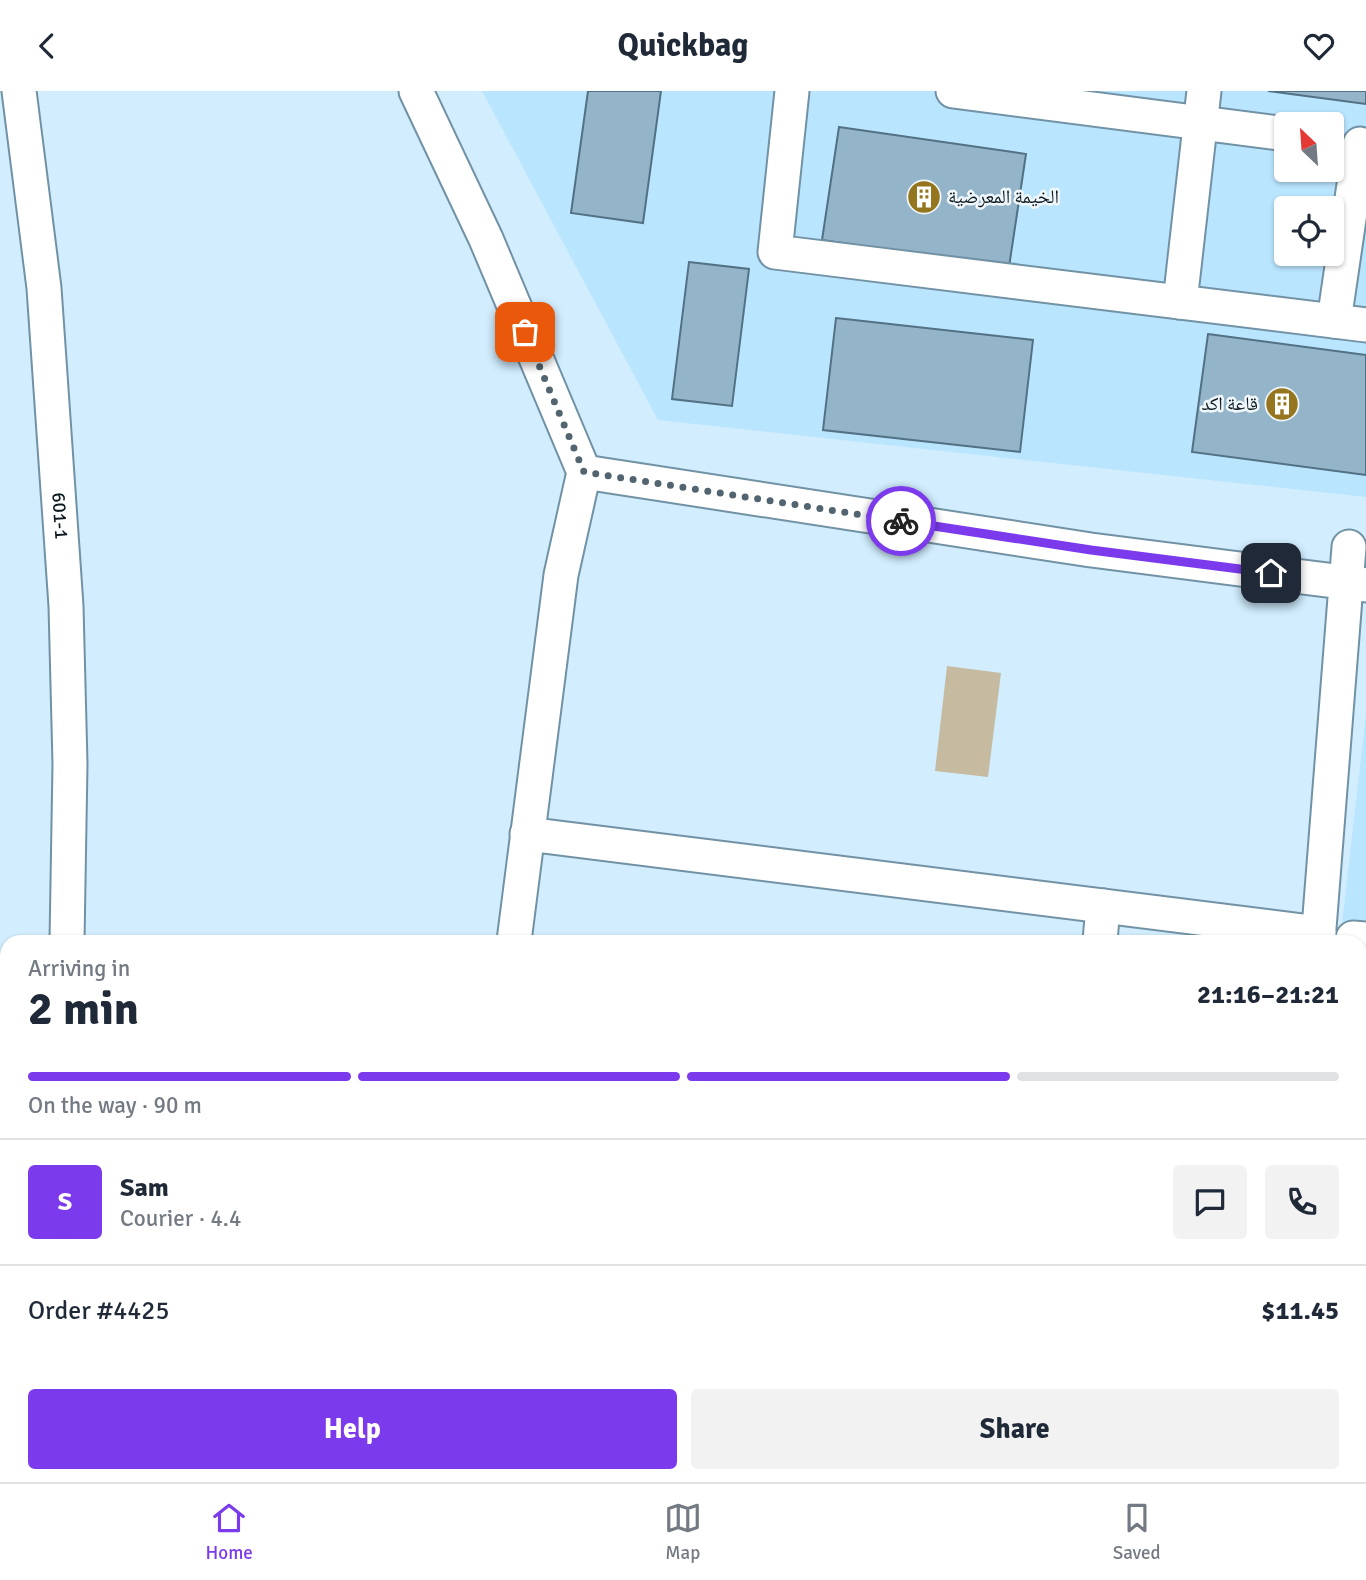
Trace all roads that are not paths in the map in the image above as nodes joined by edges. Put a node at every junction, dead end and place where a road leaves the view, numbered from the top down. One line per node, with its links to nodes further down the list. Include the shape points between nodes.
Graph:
1 (19, 91): 15 (street, 601-1, via 44,288 66,606 71,764)
2 (416, 91): 10 (street, via 486,240)
3 (792, 91): 8 (street, via 775,252)
4 (953, 91): 5 (street)
5 (1202, 107): 6 (street); 8 (street)
6 (1274, 130)
7 (1353, 143): 9 (street)
8 (1180, 302): 9 (street)
9 (1350, 323)
10 (584, 472): 12 (street, via 1091,550); 13 (street, via 561,575)
11 (1349, 547): 12 (street)
12 (1357, 584): 19 (street)
13 (527, 834): 14 (street); 16 (street)
14 (1103, 906): 17 (street); 18 (street)
15 (67, 935)
16 (515, 935)
17 (1101, 935)
18 (1305, 935)
19 (1319, 935)

